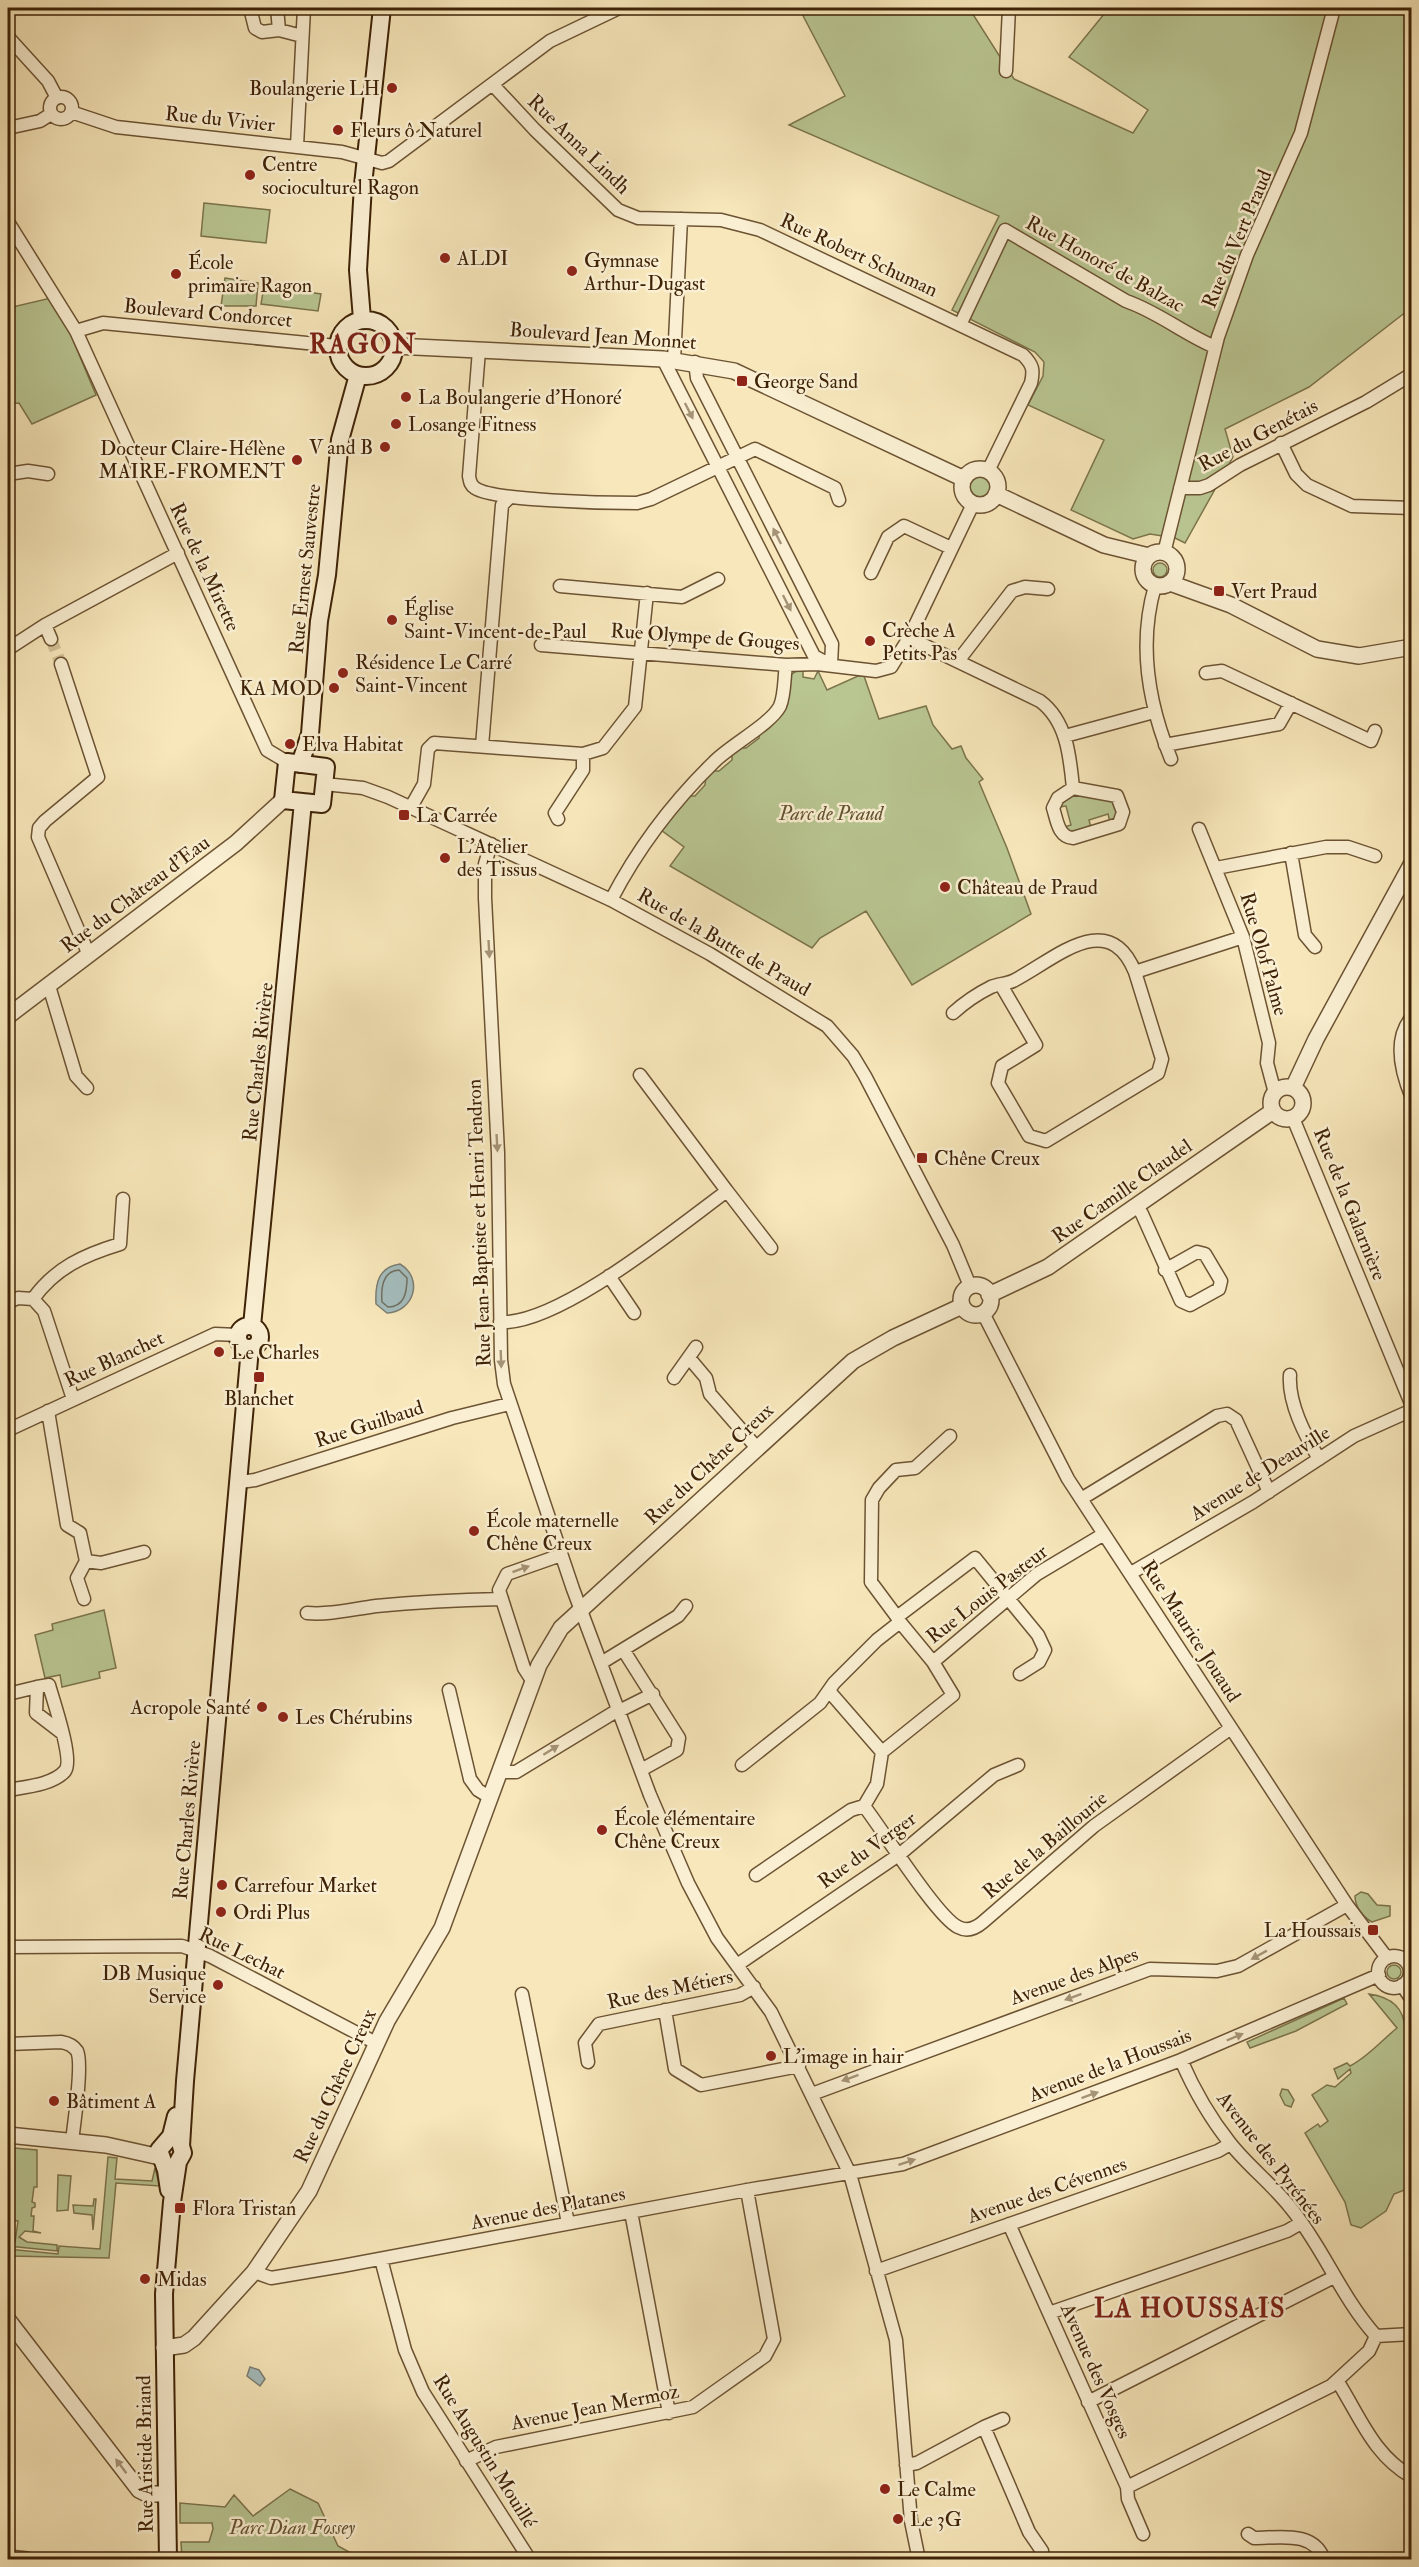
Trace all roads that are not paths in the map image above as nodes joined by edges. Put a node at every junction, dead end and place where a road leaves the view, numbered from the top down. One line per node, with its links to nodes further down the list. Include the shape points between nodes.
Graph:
1 (250, 8): 8 (street, via 255,28 262,32)
2 (277, 8): 8 (street)
3 (304, 8): 9 (street)
4 (382, 8): 18 (main road)
5 (619, 8): 12 (street, Rue du Vivier, via 550,41)
6 (1009, 8): 11 (street)
7 (1334, 8): 26 (street, Rue du Vert Praud, via 1301,133 1247,255)
8 (279, 30): 9 (street)
9 (302, 36): 17 (street)
10 (8, 37): 13 (street, via 48,81)
11 (1006, 70)
12 (494, 85): 18 (street, Rue du Vivier, via 389,161); 19 (street, Rue Anna Lindh, via 611,205 638,218)
13 (57, 98): 14 (street, via 67,99); 15 (street, via 50,106)
14 (71, 112): 15 (street, via 60,119); 17 (street, Rue du Vivier, via 116,127)
15 (51, 114): 16 (street, via 40,121)
16 (8, 128)
17 (297, 147): 18 (street, Rue du Vivier)
18 (366, 158): 21 (main road, via 358,270)
19 (681, 219): 22 (street, Rue Robert Schuman, via 721,220 760,230); 28 (street)
20 (8, 222): 23 (street, Rue de la Mirette)
21 (363, 319): 24 (main road, via 342,331); 25 (main road, via 384,326)
22 (960, 325): 26 (street, Rue Honoré de Balzac, via 1005,230 1126,301); 35 (street, Rue Robert Schuman, via 1023,355 1034,372)
23 (76, 331): 24 (street, Boulevard Condorcet, via 103,323); 47 (street, Rue de la Mirette)
24 (337, 346): 31 (main road, via 345,367)
25 (394, 346): 27 (street, Boulevard Jean Monnet); 31 (main road, via 391,361 380,372)
26 (1215, 347): 39 (street, Rue du Vert Praud)
27 (479, 350): 28 (street, Boulevard Jean Monnet); 41 (street, via 469,480 477,489)
28 (669, 359): 29 (street, Boulevard Jean Monnet); 34 (street, one-way to 34)
29 (695, 362): 33 (street, via 697,378); 38 (street, Boulevard Jean Monnet, via 734,371)
30 (1412, 374): 32 (street, Rue du Genétais, via 1366,402)
31 (358, 375): 79 (main road, Rue Ernest Sauvestre, via 342,429 310,734)
32 (1281, 443): 39 (street, Rue du Genétais, via 1209,485); 44 (street, via 1296,474 1307,485 1352,506)
33 (738, 458): 34 (street); 42 (street, via 755,449 835,488); 50 (street, one-way to 33)
34 (718, 468): 41 (street, via 637,503); 51 (street)
35 (988, 471): 38 (street, via 974,470); 40 (street, via 997,481)
36 (8, 474): 37 (street)
37 (48, 474)
38 (964, 479): 43 (street, via 963,495)
39 (1180, 488): 48 (street, Rue du Genétais)
40 (996, 494): 43 (street, via 986,504); 45 (street)
41 (510, 497): 76 (street, via 502,505)
42 (839, 500)
43 (973, 504): 46 (street)
44 (1412, 508)
45 (1104, 545): 49 (street); 53 (street)
46 (951, 548): 52 (street, via 904,526 888,537); 60 (street)
47 (178, 553): 59 (street); 79 (street, Rue de la Mirette, via 267,750)
48 (1167, 554): 49 (street); 55 (street, via 1174,559)
49 (1149, 556): 53 (street)
50 (789, 557): 51 (street); 69 (street, via 833,646)
51 (769, 567): 69 (street, one-way to 69, via 814,656)
52 (871, 573)
53 (1143, 573): 55 (street, via 1147,581)
54 (718, 579): 58 (street, via 682,597)
55 (1167, 580): 63 (street, via 1231,605 1317,649 1359,656); 72 (street, via 1147,656)
56 (560, 586): 58 (street)
57 (1048, 589): 66 (street, via 1025,587 1012,591)
58 (647, 593): 65 (street)
59 (45, 625): 61 (street); 64 (street)
60 (909, 638): 66 (street); 69 (street, Rue Olympe de Gouges, via 891,667 876,671)
61 (51, 639)
62 (541, 645): 65 (street, Rue Olympe de Gouges)
63 (1412, 647)
64 (8, 649)
65 (641, 652): 68 (street, Rue Olympe de Gouges); 77 (street, via 635,707 603,748)
66 (958, 661): 74 (street, via 1040,700)
67 (61, 664): 95 (street, via 98,777 45,821 38,837)
68 (786, 665): 69 (street, Rue Olympe de Gouges); 92 (street, via 782,700 776,712 716,759 684,792 652,830)
69 (831, 665)
70 (1206, 673): 71 (street, via 1222,671)
71 (1292, 703): 73 (street, via 1371,741); 75 (street, via 1279,724)
72 (1154, 711): 74 (street); 75 (street)
73 (1375, 731)
74 (1065, 736): 81 (street)
75 (1165, 745): 78 (street)
76 (482, 746): 77 (street); 84 (street, via 438,742 431,745 424,784)
77 (584, 754): 85 (street, via 583,770 555,813)
78 (1171, 759)
79 (301, 764): 80 (main road, via 326,766); 82 (main road, Rue Ernest Sauvestre)
80 (324, 784): 83 (main road, via 322,804); 84 (street, Rue de la Butte de Praud, via 363,788)
81 (1073, 788): 81 (street, via 1117,796 1123,812 1119,824 1067,838 1053,808 1058,798)
82 (284, 800): 83 (main road); 95 (street, Rue du Château d'Eau, via 236,843)
83 (303, 802): 123 (main road, Rue Charles Rivière)
84 (411, 807): 87 (street, Rue de la Butte de Praud)
85 (558, 819)
86 (1199, 829): 91 (street, Rue Olof Palme)
87 (491, 844): 92 (street, Rue de la Butte de Praud); 122 (street, Rue Jean-Baptiste et Henri Tendron, one-way to 122, via 484,864 498,1153)
88 (1291, 853): 89 (street, via 1338,846); 91 (street); 94 (street, via 1305,935)
89 (1375, 856)
90 (1412, 863): 104 (street)
91 (1216, 868): 93 (street, Rue Olof Palme)
92 (610, 900): 115 (street, Rue de la Butte de Praud, via 806,1011 840,1038 866,1076)
93 (1243, 937): 96 (street); 105 (street, Rue Olof Palme, via 1269,1043 1269,1078)
94 (1315, 947)
95 (89, 955): 98 (street, Rue du Château d'Eau)
96 (1135, 972): 97 (street, via 1119,947 1096,939 1082,942); 97 (street, via 1162,1067 1046,1141 1029,1137 998,1083 1002,1066 1036,1045)
97 (1001, 985): 99 (street)
98 (49, 986): 100 (street, Rue du Château d'Eau); 103 (street, via 76,1076)
99 (953, 1013)
100 (8, 1016)
101 (1412, 1017): 106 (street, via 1400,1049 1400,1066)
102 (640, 1075): 109 (street)
103 (87, 1088)
104 (1293, 1088): 105 (street); 108 (street, via 1303,1103)
105 (1275, 1092): 107 (street)
106 (1412, 1098)
107 (1273, 1111): 108 (street, via 1282,1118); 111 (street, Rue Camille Claudel)
108 (1293, 1118): 128 (street, Rue de la Galarnière)
109 (727, 1191): 112 (street); 114 (street)
110 (123, 1199): 117 (street, via 120,1244 81,1256 42,1286)
111 (1137, 1206): 113 (street); 116 (street, Rue Camille Claudel, via 1048,1268)
112 (771, 1248)
113 (1166, 1270): 113 (street, via 1181,1301 1190,1305 1219,1289 1221,1281 1205,1254 1197,1252)
114 (609, 1276): 120 (street); 122 (street, via 579,1296 518,1321)
115 (970, 1286): 116 (street, via 982,1287); 119 (street, via 962,1294)
116 (990, 1294): 121 (street, via 989,1306)
117 (33, 1299): 118 (street); 130 (street, via 44,1311)
118 (8, 1302)
119 (962, 1306): 121 (street, via 971,1314); 136 (street, Rue du Chêne Creux, via 853,1361)
120 (634, 1313)
121 (983, 1313): 140 (street, Rue Maurice Jouaud)
122 (500, 1322): 131 (street, Rue Jean-Baptiste et Henri Tendron, one-way to 131, via 501,1368)
123 (245, 1330): 130 (street, Rue Blanchet, via 215,1334); 138 (main road, Rue Charles Rivière, via 258,1330 261,1340 250,1348)
124 (696, 1347): 125 (street)
125 (690, 1359): 129 (street); 136 (street, via 706,1378 710,1394)
126 (1412, 1369): 128 (street)
127 (1290, 1375): 137 (street, via 1288,1390)
128 (1398, 1375): 132 (street, Rue de la Galarnière)
129 (674, 1378)
130 (73, 1399): 133 (street, Rue Blanchet)
131 (509, 1404): 138 (street, Rue Guilbaud); 143 (street, Rue Jean-Baptiste et Henri Tendron)
132 (1412, 1408): 137 (street, Avenue de Deauville, via 1354,1436)
133 (48, 1411): 134 (street, Rue Blanchet); 144 (street, via 67,1525 80,1533)
134 (8, 1430)
135 (950, 1436): 152 (street, via 915,1468 896,1470 872,1500 871,1582)
136 (757, 1448): 150 (street, Rue du Chêne Creux, via 634,1564)
137 (1320, 1459): 139 (street, Avenue de Deauville)
138 (240, 1482): 178 (main road, Rue Charles Rivière)
139 (1269, 1492): 140 (street, via 1236,1420 1227,1414 1216,1416); 145 (street, Avenue de Deauville)
140 (1081, 1499): 141 (street, Rue Maurice Jouaud)
141 (1104, 1534): 145 (street, Rue Maurice Jouaud); 148 (street, Rue Louis Pasteur, via 1038,1574)
142 (144, 1552): 144 (street, via 101,1563)
143 (561, 1556): 147 (street, one-way to 143, via 499,1590 504,1576); 150 (street, Rue Jean-Baptiste et Henri Tendron)
144 (86, 1561): 146 (street, via 77,1578)
145 (1131, 1573): 164 (street, Rue Maurice Jouaud)
146 (84, 1599)
147 (502, 1599): 151 (street, via 378,1606 327,1615); 157 (street, via 526,1673)
148 (1010, 1600): 152 (street, via 975,1558); 154 (street, Rue Louis Pasteur); 156 (street, via 1045,1650 1039,1662)
149 (686, 1606): 153 (street, via 678,1616)
150 (581, 1608): 155 (street, Rue Jean-Baptiste et Henri Tendron); 157 (street, Rue du Chêne Creux, via 549,1645)
151 (308, 1613)
152 (899, 1620): 154 (street); 160 (street)
153 (624, 1651): 155 (street); 162 (street)
154 (933, 1662): 166 (street, Rue Louis Pasteur, via 953,1695)
155 (602, 1663): 163 (street, Rue Jean-Baptiste et Henri Tendron)
156 (1020, 1674)
157 (533, 1682): 170 (street, Rue du Chêne Creux)
158 (37, 1687): 161 (street); 165 (street, via 36,1713); 165 (street, via 49,1685)
159 (449, 1690): 172 (street, via 470,1779)
160 (829, 1691): 166 (street); 167 (street, via 820,1703)
161 (8, 1694)
162 (653, 1694): 163 (street); 169 (street, via 680,1738 676,1750)
163 (619, 1711): 169 (street, Rue Jean-Baptiste et Henri Tendron); 170 (street, one-way to 163, via 516,1772)
164 (1231, 1728): 174 (street, Rue de la Baillourie, via 1094,1826 972,1928 960,1928 950,1921 908,1870); 176 (street, Rue Maurice Jouaud)
165 (62, 1732): 171 (street, via 67,1768 64,1773 41,1784)
166 (882, 1752): 173 (street, via 877,1784)
167 (742, 1765)
168 (1018, 1765): 174 (street, Rue du Verger, via 994,1775)
169 (641, 1770): 181 (street, Rue Jean-Baptiste et Henri Tendron, via 687,1883 717,1938)
170 (499, 1772): 172 (street, Rue du Chêne Creux)
171 (8, 1790)
172 (491, 1798): 188 (street, Rue du Chêne Creux, via 441,1928)
173 (864, 1806): 174 (street); 175 (street, via 851,1810)
174 (900, 1854): 181 (street, Rue du Verger)
175 (756, 1875)
176 (1347, 1905): 179 (street, Rue Maurice Jouaud); 193 (street, Avenue des Alpes, one-way to 193, via 1238,1966 1217,1971 1150,1969)
177 (8, 1947): 178 (street, Rue Lechat, via 182,1946)
178 (196, 1951): 188 (street, Rue Lechat); 197 (main road, Rue Charles Rivière, via 185,2081)
179 (1387, 1958): 180 (street, via 1396,1956); 182 (street)
180 (1409, 1962): 183 (street, via 1410,1974)
181 (737, 1965): 184 (street, Rue Jean-Baptiste et Henri Tendron)
182 (1379, 1975): 183 (street, via 1389,1987); 190 (street, Avenue de la Houssais, one-way to 182)
183 (1402, 1985): 186 (street)
184 (754, 1987): 187 (street, Rue des Métiers, via 740,1995); 192 (street, Rue Jean-Baptiste et Henri Tendron)
185 (522, 1994): 201 (street)
186 (1412, 2000)
187 (665, 2010): 191 (street, Rue des Métiers, via 599,2024 585,2043); 192 (street, via 675,2069 701,2085)
188 (376, 2043): 206 (street, Rue du Chêne Creux, via 309,2191)
189 (8, 2044): 195 (street, via 61,2042 76,2050 79,2062)
190 (1182, 2060): 196 (street, Avenue des Pyrénées, via 1191,2083); 198 (street, Avenue de la Houssais, one-way to 190, via 903,2164)
191 (588, 2062)
192 (798, 2066): 193 (street, Rue Jean-Baptiste et Henri Tendron)
193 (812, 2094): 198 (street, Rue Jean-Baptiste et Henri Tendron)
194 (8, 2135): 195 (street)
195 (72, 2141): 197 (street, via 112,2146 117,2143)
196 (1230, 2144): 202 (street, Avenue des Pyrénées); 203 (street, Avenue des Cévennes)
197 (168, 2153): 212 (main road, via 172,2202)
198 (850, 2174): 199 (street, Avenue des Platanes); 205 (street, Rue Jean-Baptiste et Henri Tendron)
199 (747, 2190): 200 (street, Avenue des Platanes); 215 (street, Avenue Jean Mermoz, via 774,2339 765,2356 693,2408)
200 (631, 2212): 201 (street, Avenue des Platanes); 215 (street)
201 (568, 2223): 204 (street, Avenue des Platanes)
202 (1301, 2223): 207 (street, Avenue des Pyrénées); 208 (street)
203 (1009, 2224): 205 (street, Avenue des Cévennes); 208 (street, Avenue des Vosges)
204 (381, 2259): 206 (street, Avenue des Platanes, via 271,2278); 218 (street, Rue Augustin Mouillé, via 405,2350 423,2392)
205 (876, 2271): 219 (street, Rue Jean-Baptiste et Henri Tendron, via 897,2340)
206 (254, 2272): 212 (street, Rue du Chêne Creux, via 189,2343)
207 (1334, 2277): 211 (street, Avenue des Pyrénées); 214 (street)
208 (1049, 2313): 214 (street, Avenue des Vosges)
209 (8, 2320): 222 (street, one-way to 209, via 139,2490)
210 (1412, 2334): 211 (street)
211 (1376, 2336): 213 (street, via 1369,2351)
212 (164, 2348): 222 (main road, Rue Aristide Briand)
213 (1338, 2382): 220 (street, via 1376,2447); 221 (street)
214 (1088, 2402): 221 (street, Avenue des Vosges)
215 (669, 2412): 218 (street, Avenue Jean Mermoz, via 496,2447)
216 (1003, 2419): 217 (street)
217 (984, 2427): 219 (street, via 917,2463); 228 (street, via 1029,2532 1042,2551)
218 (466, 2461): 226 (street, Rue Augustin Mouillé)
219 (906, 2465): 227 (street, Rue Jean-Baptiste et Henri Tendron)
220 (1412, 2477)
221 (1127, 2487): 223 (street, Avenue des Vosges)
222 (166, 2494): 225 (main road, Rue Aristide Briand)
223 (1143, 2534)
224 (1248, 2534): 229 (street, via 1254,2538 1306,2539 1318,2547)
225 (168, 2559)
226 (530, 2559)
227 (919, 2559)
228 (1041, 2559)
229 (1324, 2559)

